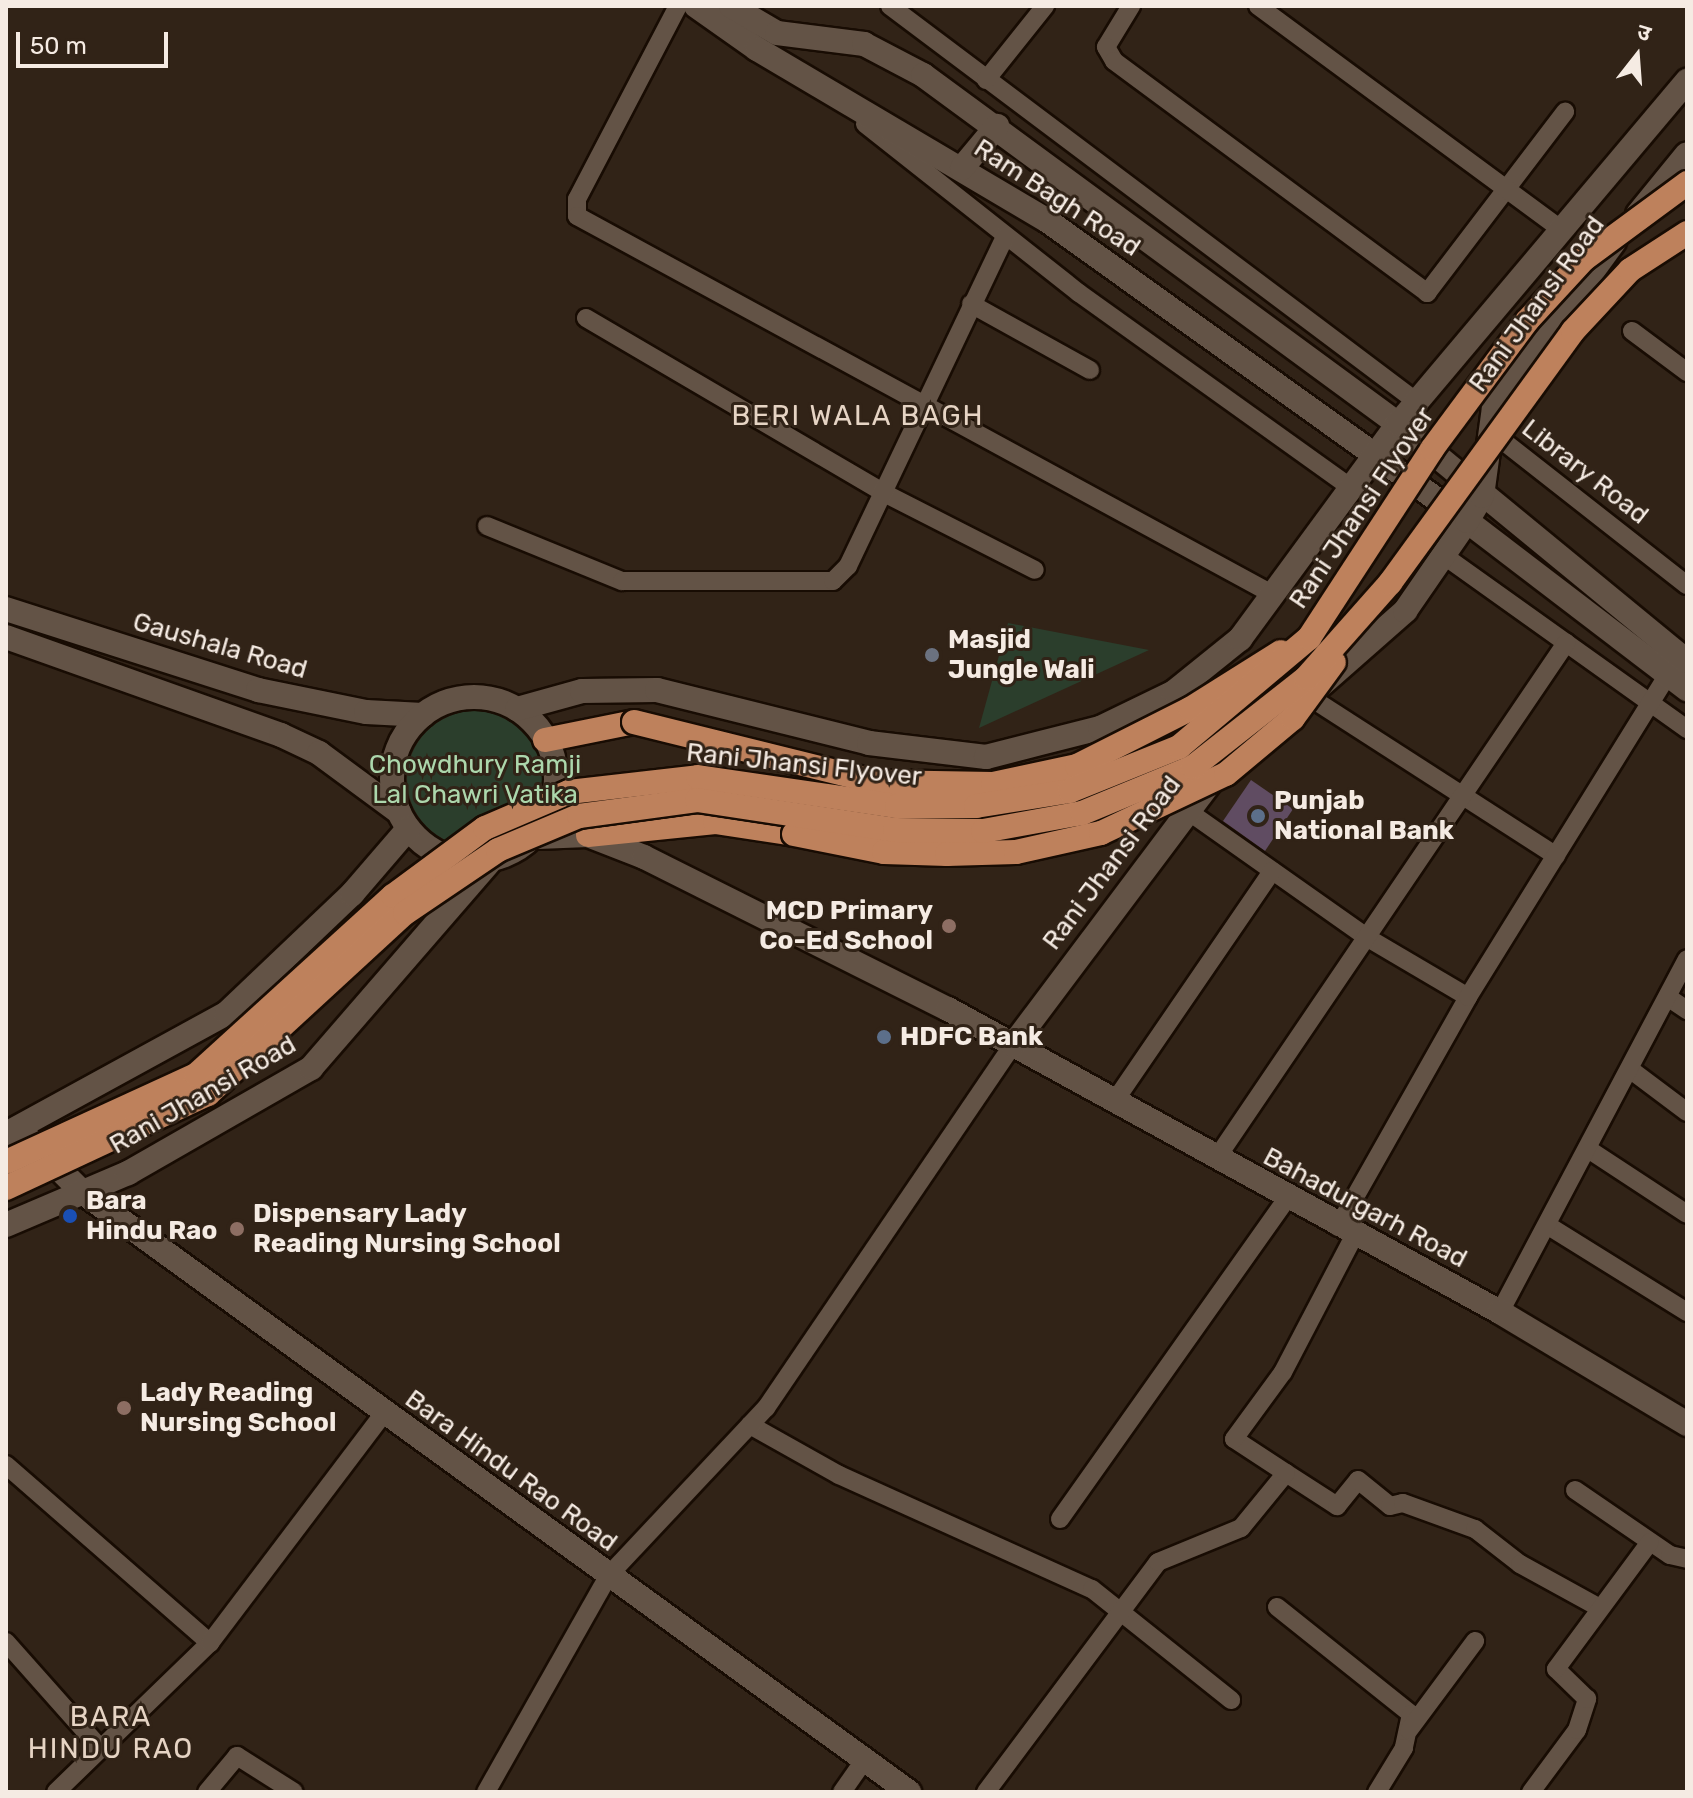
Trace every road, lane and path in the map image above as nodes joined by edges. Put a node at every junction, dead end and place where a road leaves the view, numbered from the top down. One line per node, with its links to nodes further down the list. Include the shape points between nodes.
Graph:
1 (678, 6): 27 (street, via 577,199 577,216)
2 (696, 6): 9 (main road, Ram Bagh Road)
3 (731, 6): 8 (main road, Ram Bagh Road)
4 (890, 6): 11 (street)
5 (1045, 6): 11 (street)
6 (1131, 6): 18 (street, via 1106,47 1114,61 1427,293)
7 (1258, 6): 18 (street)
8 (777, 33): 9 (main road); 14 (main road, Ram Bagh Road, via 882,51)
9 (757, 49): 10 (main road, Ram Bagh Road)
10 (810, 80): 16 (main road, Ram Bagh Road); 21 (street)
11 (986, 80): 28 (street)
12 (1687, 81): 19 (main road, Rani Jhansi Road)
13 (1565, 112): 18 (street)
14 (997, 126): 16 (main road); 29 (main road, Ram Bagh Road)
15 (1687, 154): 30 (main road, Rani Jhansi Road, via 1579,284 1494,407)
16 (962, 168): 31 (main road, Ram Bagh Road, via 1045,219)
17 (1687, 183): 44 (main road, Rani Jhansi Flyover, bridge, via 1584,259 1527,321 1432,449)
18 (1503, 188): 19 (street)
19 (1562, 230): 28 (main road, Rani Jhansi Road)
20 (1687, 233): 42 (main road, Rani Jhansi Flyover, bridge, via 1630,270 1573,331)
21 (1005, 237): 22 (street); 32 (street)
22 (971, 304): 25 (street); 27 (street)
23 (586, 318): 33 (street)
24 (1632, 331): 26 (street)
25 (1090, 370)
26 (1687, 372)
27 (922, 400): 33 (street); 40 (street)
28 (1417, 402): 29 (main road, Rani Jhansi Road)
29 (1398, 424): 31 (main road, Rani Jhansi Road); 34 (main road, Ram Bagh Road)
30 (1489, 430): 34 (main road, Rani Jhansi Road); 39 (street, Library Road)
31 (1375, 454): 32 (main road, Rani Jhansi Road); 35 (main road, Ram Bagh Road)
32 (1354, 490): 40 (main road, Rani Jhansi Road)
33 (884, 493): 36 (street, via 848,566 823,584 622,581); 38 (street)
34 (1482, 496): 35 (main road, Rani Jhansi Road); 46 (main road, Ram Bagh Road)
35 (1467, 521): 37 (main road, Rani Jhansi Road); 46 (main road, Ram Bagh Road)
36 (487, 526)
37 (1443, 555): 45 (street); 48 (main road, Rani Jhansi Road, via 1405,611)
38 (1035, 570)
39 (1687, 585)
40 (1274, 595): 47 (main road, Rani Jhansi Road, via 1240,639)
41 (6, 609): 51 (main road, Gaushala Road, via 258,690 366,712)
42 (1346, 635): 57 (main road, bridge, via 1326,681 1274,735 1207,786 1129,823 1016,852 961,854 884,852 715,822); 75 (main road, Rani Jhansi Flyover, bridge, via 1306,678 1193,767 1082,813 983,831 895,830 697,800 579,816 498,850 405,913 208,1094)
43 (6, 637): 56 (main road, via 281,735 319,753)
44 (1309, 638): 53 (main road, bridge, via 1077,766 993,784 876,782 634,722); 74 (main road, Rani Jhansi Flyover, bridge, via 1179,747 1070,791 976,806 897,806 698,777 569,792 485,828 393,896 196,1075)
45 (1566, 643): 49 (street); 54 (street)
46 (1681, 675): 49 (street)
47 (1174, 692): 50 (main road, Rani Jhansi Road, via 1100,728 986,757 869,743 657,690 582,691); 55 (main road)
48 (1308, 696): 54 (street); 55 (main road, Rani Jhansi Road)
49 (1651, 704): 52 (street); 59 (street)
50 (517, 709): 51 (main road, via 464,697); 53 (main road)
51 (423, 715): 56 (main road, via 399,743 391,769)
52 (1687, 729)
53 (545, 740): 58 (main road, via 557,777 553,804)
54 (1460, 797): 59 (street); 62 (street)
55 (1190, 802): 61 (street); 67 (main road, Rani Jhansi Road)
56 (404, 820): 60 (main road, via 443,856); 71 (main road, via 352,894 227,1013)
57 (588, 835): 58 (main road); 67 (main road, via 658,864)
58 (531, 838): 60 (main road)
59 (1556, 856): 64 (street)
60 (491, 860): 76 (main road, Rani Jhansi Road, via 311,1068 128,1173)
61 (1272, 871): 62 (street); 69 (street)
62 (1368, 938): 64 (street); 73 (street)
63 (1687, 959): 65 (street)
64 (1468, 997): 81 (street)
65 (1669, 998): 66 (street); 68 (street)
66 (1687, 1010)
67 (1013, 1045): 69 (main road, Bahadurgarh Road); 86 (street)
68 (1631, 1070): 70 (street); 72 (street)
69 (1114, 1102): 73 (main road, Bahadurgarh Road)
70 (1687, 1112)
71 (12, 1131): 76 (main road, Bara Hindu Rao Road)
72 (1588, 1149): 78 (street); 80 (street)
73 (1216, 1159): 77 (main road, Bahadurgarh Road)
74 (6, 1162)
75 (6, 1188)
76 (82, 1192): 79 (main road, Rani Jhansi Road); 84 (main road, Bara Hindu Rao Road)
77 (1287, 1198): 81 (main road, Bahadurgarh Road); 90 (street)
78 (1687, 1214)
79 (6, 1225)
80 (1547, 1225): 82 (street); 83 (street)
81 (1346, 1232): 82 (main road, Bahadurgarh Road); 88 (street, via 1283,1372 1234,1439)
82 (1500, 1312): 85 (main road, Bahadurgarh Road)
83 (1687, 1312)
84 (384, 1413): 93 (main road, Bara Hindu Rao Road); 99 (street)
85 (1687, 1424)
86 (750, 1425): 93 (street); 96 (street, via 839,1475 1066,1574)
87 (6, 1465): 99 (street)
88 (1286, 1473): 95 (street, via 1337,1506 1358,1480 1390,1506 1403,1503 1475,1529 1501,1552); 96 (street, via 1241,1528 1158,1562)
89 (1575, 1490): 91 (street)
90 (1060, 1519)
91 (1650, 1542): 92 (street); 95 (street)
92 (1687, 1559)
93 (608, 1576): 103 (main road, Bara Hindu Rao Road); 107 (street)
94 (1277, 1607): 101 (street, via 1404,1704 1411,1714)
95 (1600, 1608): 112 (street, via 1556,1669 1587,1699 1577,1730)
96 (1122, 1610): 100 (street); 110 (street)
97 (1475, 1641): 101 (street)
98 (6, 1642): 102 (street)
99 (210, 1643): 102 (street)
100 (1231, 1700)
101 (1409, 1730): 111 (street)
102 (101, 1749): 104 (street)
103 (864, 1760): 108 (street); 109 (main road, Bara Hindu Rao Road)
104 (56, 1792)
105 (207, 1792): 106 (street, via 237,1756)
106 (294, 1792)
107 (486, 1792)
108 (842, 1792)
109 (909, 1792)
110 (986, 1792)
111 (1377, 1792)
112 (1531, 1792)

